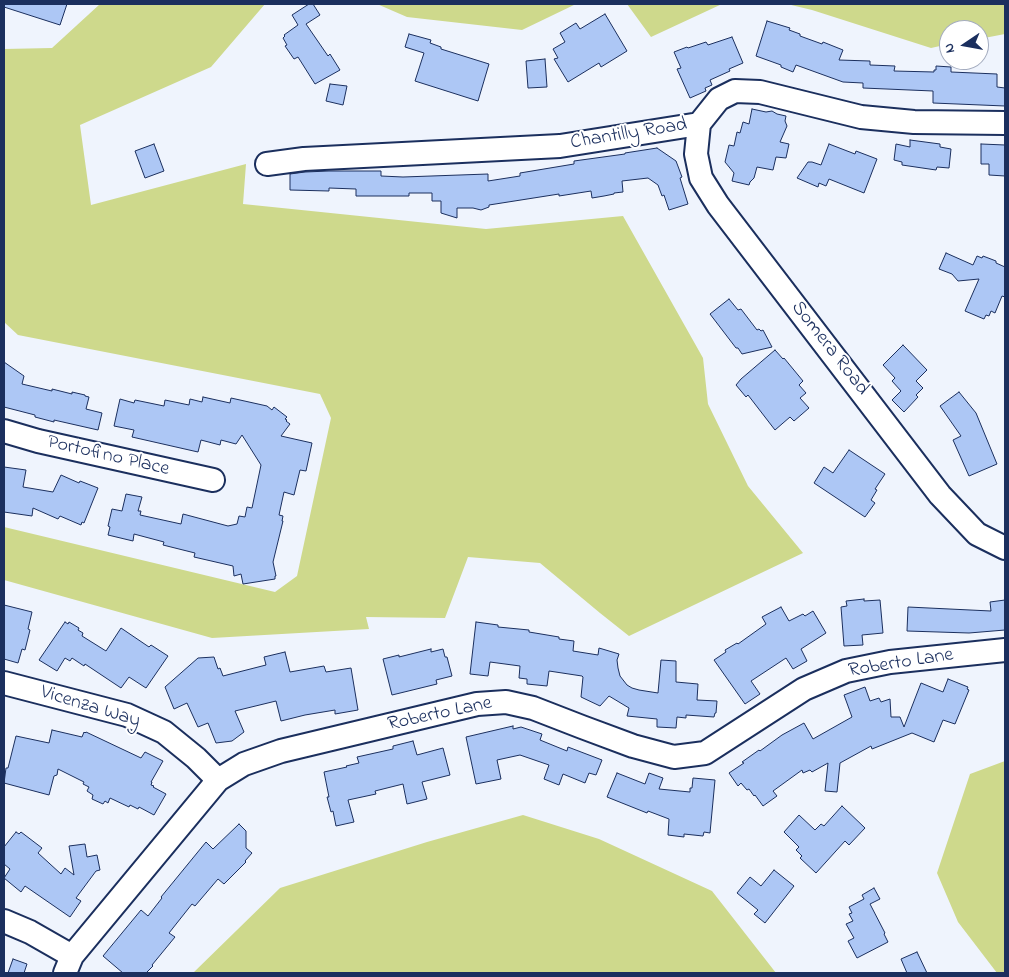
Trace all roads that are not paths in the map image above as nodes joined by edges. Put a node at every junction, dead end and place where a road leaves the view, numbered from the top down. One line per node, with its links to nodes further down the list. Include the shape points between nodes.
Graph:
1 (1005, 123): 2 (street, Chantilly Road, via 914,122 861,117 760,92 735,92 719,99)
2 (699, 124): 3 (street, Chantilly Road, via 560,146 304,158); 6 (street, Somera Road, via 696,154 701,178 718,205 940,495 977,534)
3 (267, 164)
4 (4, 431): 5 (street, Portofino Place)
5 (213, 480)
6 (1005, 548)
7 (1005, 650): 9 (street, Roberto Lane, via 890,662 846,672 804,689 705,753 674,757 633,746 533,708 506,702 477,704 281,751 244,764)
8 (4, 683): 9 (street, Vicenza Way, via 127,715 164,732)
9 (218, 780): 11 (street, Roberto Lane)
10 (4, 921): 11 (street, via 30,932)
11 (69, 965)

